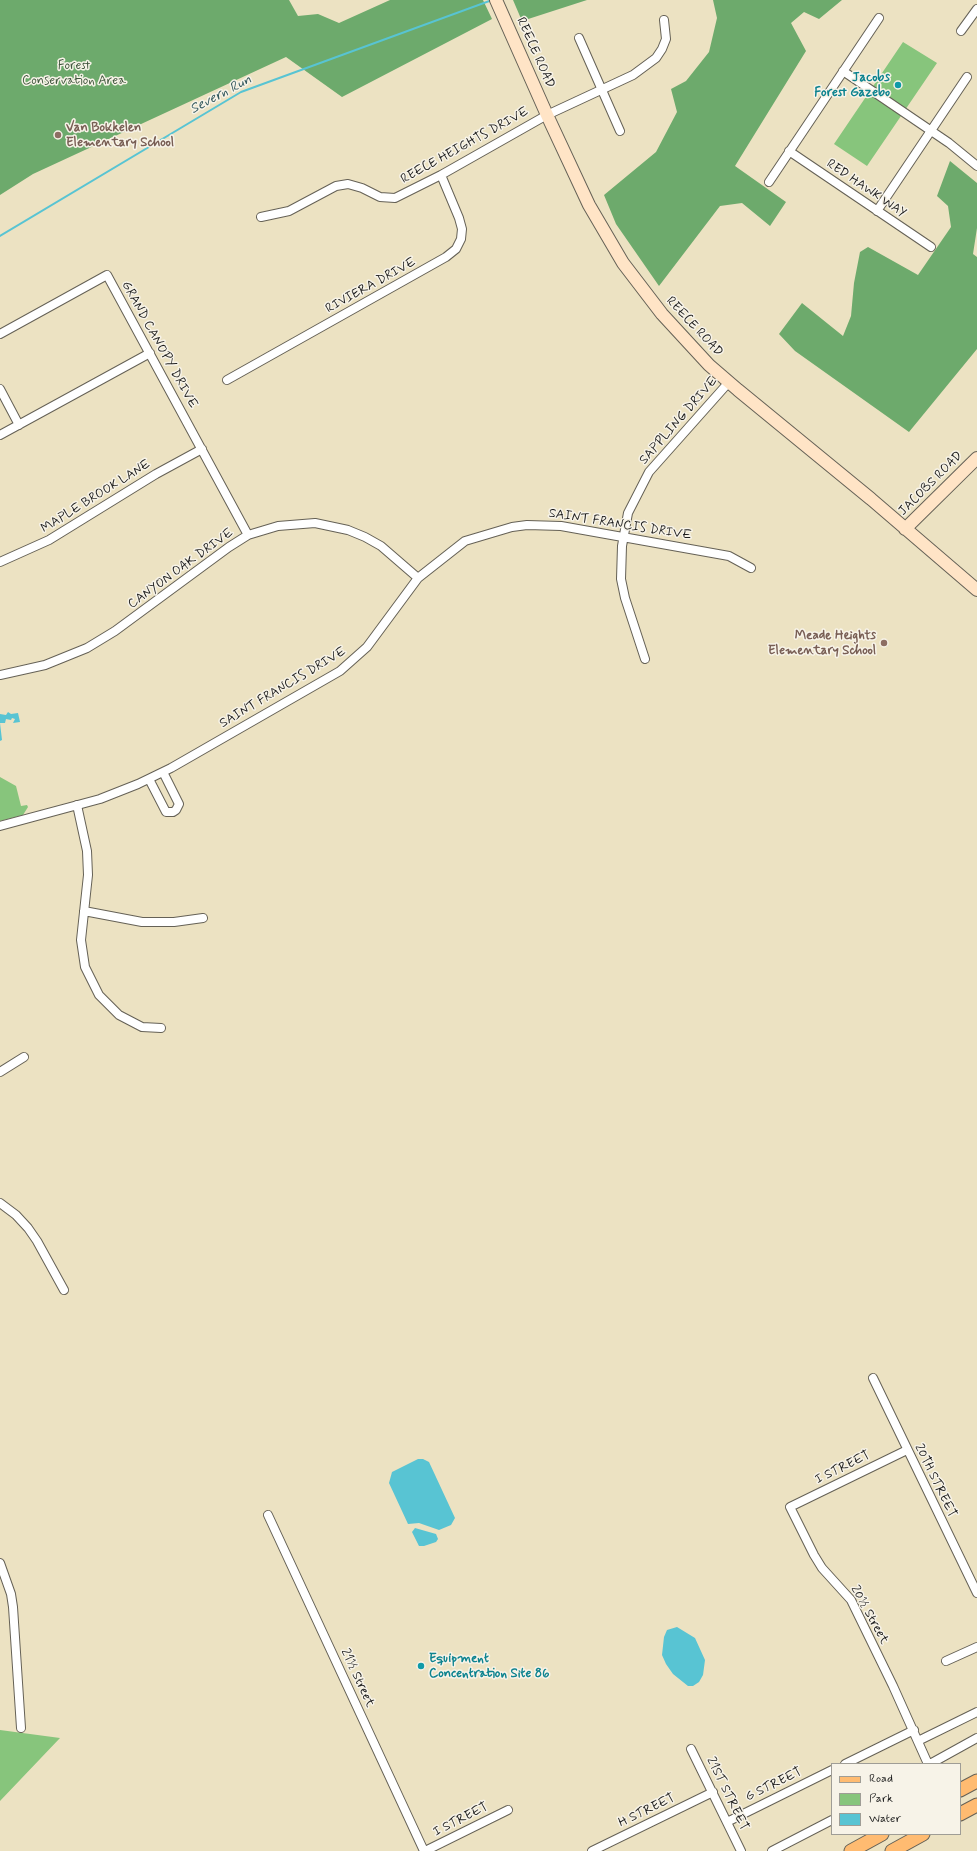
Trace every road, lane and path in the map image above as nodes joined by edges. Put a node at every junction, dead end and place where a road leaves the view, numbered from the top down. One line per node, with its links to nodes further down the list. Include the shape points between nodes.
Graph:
1 (496, 0): 10 (main road, REECE ROAD)
2 (977, 8): 5 (street)
3 (879, 18): 7 (street)
4 (664, 20): 9 (street, REECE HEIGHTS DRIVE, via 666,39 656,58 633,75)
5 (961, 31)
6 (579, 38): 9 (street)
7 (843, 71): 12 (street); 13 (street)
8 (967, 77): 12 (street)
9 (602, 90): 10 (street, REECE HEIGHTS DRIVE); 11 (street)
10 (547, 115): 15 (street, REECE HEIGHTS DRIVE); 23 (main road, REECE ROAD, via 589,205 623,263 682,336)
11 (620, 131)
12 (931, 131): 14 (street); 17 (street)
13 (789, 151): 16 (street); 17 (street, RED HAWK WAY)
14 (977, 166)
15 (441, 175): 18 (street, REECE HEIGHTS DRIVE, via 395,198 380,197 348,184 336,186 289,211); 22 (street, RIVIERA DRIVE, via 462,229 456,249 446,258)
16 (769, 182)
17 (877, 211): 19 (street, RED HAWK WAY)
18 (261, 217)
19 (930, 247)
20 (0, 334): 21 (street, GRAND CANOPY DRIVE, via 107,275)
21 (150, 353): 25 (street); 27 (street, GRAND CANOPY DRIVE)
22 (227, 380)
23 (729, 382): 29 (main road, REECE ROAD); 31 (street, SAPPLING DRIVE, via 649,472 628,513)
24 (0, 389): 25 (street)
25 (19, 425): 26 (street)
26 (0, 435)
27 (202, 449): 30 (street, GRAND CANOPY DRIVE); 32 (street, MAPLE BROOK LANE, via 156,474 49,540)
28 (977, 458): 29 (main road, JACOBS ROAD)
29 (905, 529): 35 (main road, REECE ROAD)
30 (248, 535): 34 (street, CANYON OAK DRIVE, via 295,523 332,525 381,546); 37 (street, CANYON OAK DRIVE, via 101,640 45,665)
31 (623, 536): 33 (street, SAINT FRANCIS DRIVE, via 729,556); 34 (street, SAINT FRANCIS DRIVE, via 562,526 512,527 465,541); 36 (street, SAPPLING DRIVE, via 620,563 624,592)
32 (0, 562)
33 (751, 568)
34 (418, 578): 38 (street, SAINT FRANCIS DRIVE, via 367,647 350,664)
35 (977, 590)
36 (645, 659)
37 (0, 675)
38 (163, 772): 39 (street, SAINT FRANCIS DRIVE); 39 (street, via 179,804 173,812 166,812)
39 (149, 779): 40 (street, SAINT FRANCIS DRIVE)
40 (77, 806): 41 (street, SAINT FRANCIS DRIVE); 42 (street, via 87,851 88,875)
41 (0, 826)
42 (84, 911): 43 (street, via 142,922 174,922); 44 (street, via 81,927 82,954 99,995 108,1006 130,1022 142,1027)
43 (203, 918)
44 (161, 1028)
45 (24, 1057): 46 (street)
46 (0, 1072)
47 (0, 1202): 48 (street, via 28,1228)
48 (64, 1290)
49 (873, 1378): 50 (street, 20TH STREET)
50 (907, 1450): 51 (street, I STREET); 54 (street, 20TH STREET)
51 (790, 1507): 59 (street, 20½ Street, via 822,1568 851,1600)
52 (268, 1515): 77 (street, 21½ Street)
53 (0, 1563): 58 (street, via 13,1607)
54 (977, 1593)
55 (977, 1647): 56 (street)
56 (946, 1661)
57 (977, 1712): 61 (street)
58 (21, 1728)
59 (914, 1730): 61 (street, 20½ Street); 63 (street)
60 (977, 1738): 65 (street)
61 (918, 1741): 64 (street, 20½ Street)
62 (691, 1749): 69 (street, 21ST STREET)
63 (847, 1763)
64 (929, 1763)
65 (931, 1763)
66 (831, 1770): 74 (street, G STREET)
67 (977, 1781): 68 (main road)
68 (961, 1789)
69 (712, 1792): 74 (street, 21ST STREET); 78 (street, H STREET)
70 (977, 1805): 72 (main road)
71 (508, 1810): 77 (street, I STREET)
72 (961, 1813)
73 (831, 1821): 80 (street)
74 (727, 1822): 79 (street, 21ST STREET)
75 (880, 1835): 81 (main road)
76 (921, 1835): 82 (main road)
77 (425, 1851)
78 (592, 1851)
79 (741, 1851)
80 (772, 1851)
81 (851, 1851)
82 (892, 1851)

